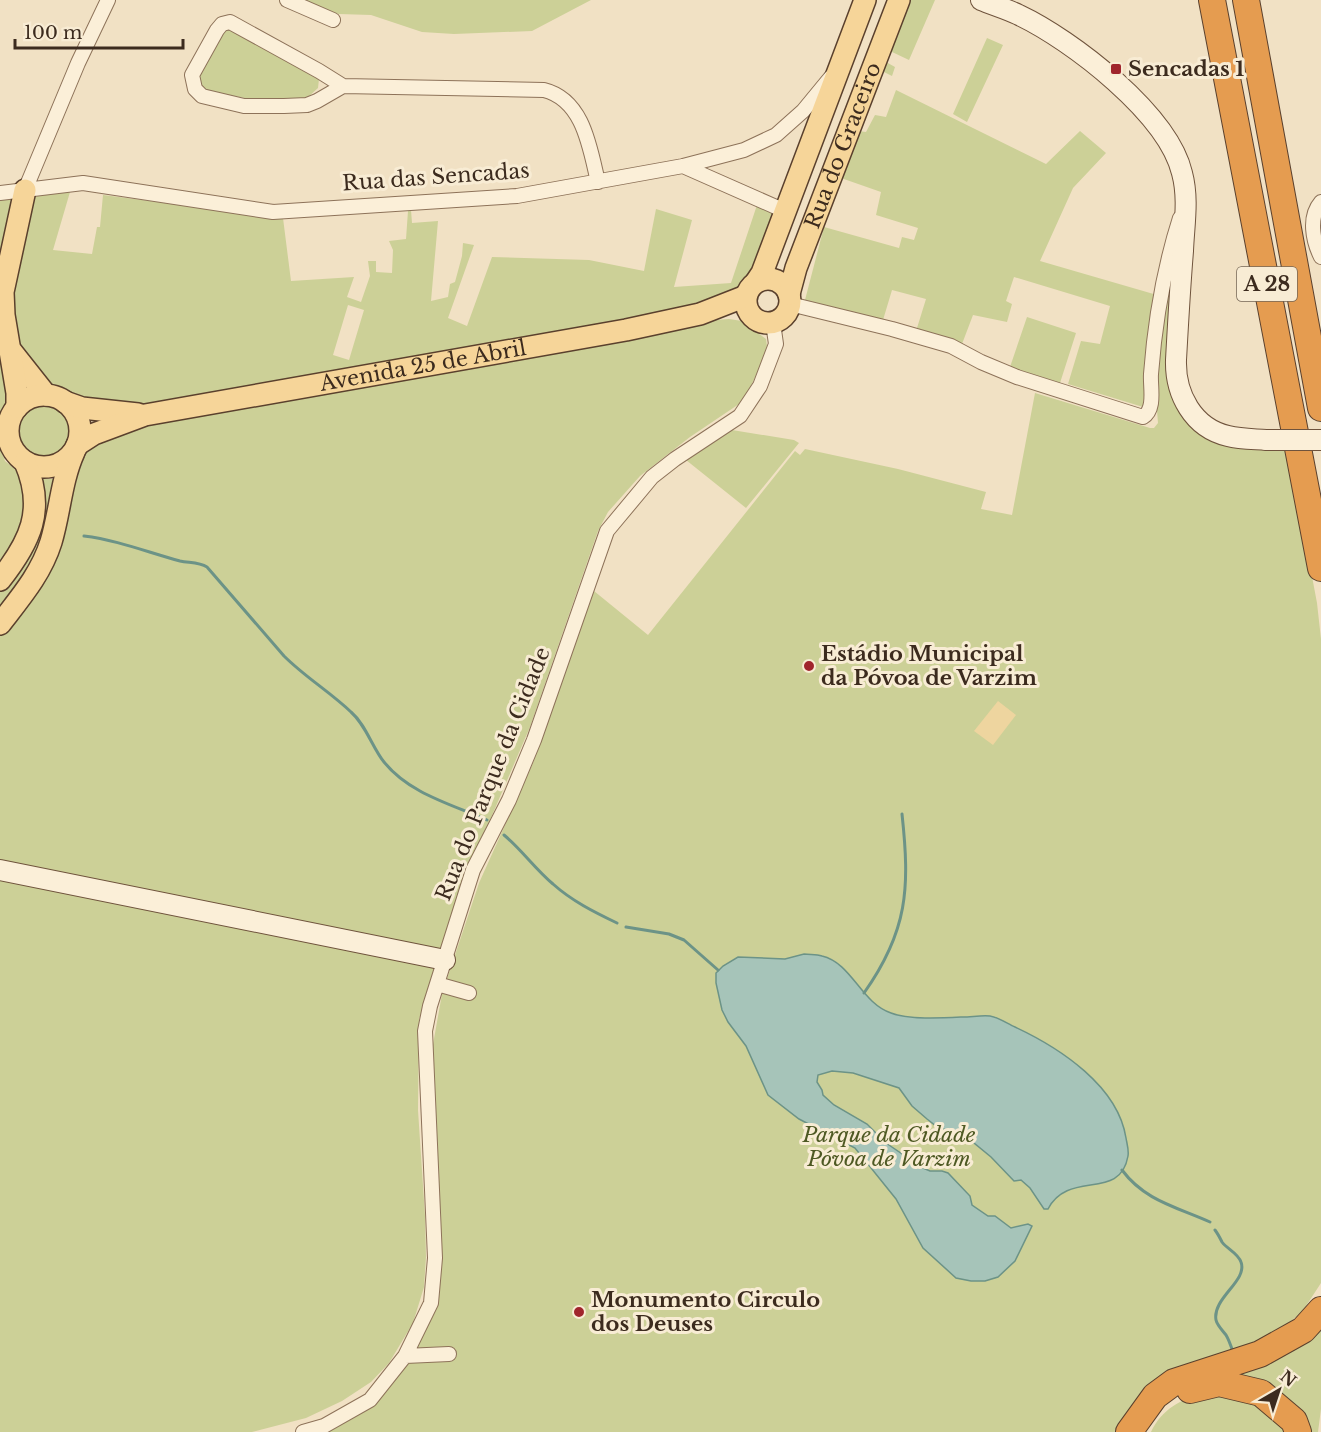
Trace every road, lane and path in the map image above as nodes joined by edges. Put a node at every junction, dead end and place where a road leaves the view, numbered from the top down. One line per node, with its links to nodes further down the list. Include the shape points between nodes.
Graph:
1 (108, 0): 14 (street)
2 (287, 0): 8 (street)
3 (899, 0): 9 (main road, Rua do Graceiro)
4 (981, 0): 16 (street, via 1018,14 1051,33 1129,94 1173,149 1183,174)
5 (1212, 0): 32 (highway, A 28)
6 (1246, 0): 27 (highway, A 28)
7 (861, 9): 9 (main road, via 863,30 868,34 877,35); 10 (main road)
8 (333, 20)
9 (888, 28): 21 (main road, Rua do Graceiro, via 795,268)
10 (841, 66): 12 (street, Rua das Sencadas, via 803,111 776,135 744,150); 18 (main road)
11 (343, 86): 11 (street, via 230,22 222,24 192,75 195,89 202,96 244,106 307,105); 13 (street, via 549,91 563,100 583,127)
12 (683, 166): 13 (street, Rua das Sencadas); 18 (street)
13 (598, 182): 14 (street, Rua das Sencadas, via 517,196 290,212 251,210 83,183)
14 (25, 190): 15 (street, Rua das Sencadas); 24 (main road, via 3,292)
15 (0, 193)
16 (1186, 201): 21 (street, via 1166,267 1151,372 1151,407 1143,417 1006,374 951,346); 29 (street, bridge, via 1175,371 1189,409 1212,430 1237,438)
17 (1321, 202): 19 (street, via 1312,231)
18 (785, 211): 20 (main road, via 762,273)
19 (1321, 257)
20 (751, 289): 21 (main road, via 762,280 775,280 786,288); 22 (main road, Avenida 25 de Abril); 23 (main road, via 746,308)
21 (790, 299): 23 (main road, via 785,316)
22 (700, 314): 23 (main road, Avenida 25 de Abril); 28 (main road, Avenida 25 de Abril)
23 (763, 321): 36 (street, Rua do Parque da Cidade, via 776,344 760,386 740,416 652,477 607,531 534,740 473,870)
24 (12, 351): 25 (main road); 26 (main road)
25 (55, 399): 26 (main road, via 35,396); 28 (main road, Avenida 25 de Abril, via 82,408); 30 (main road, via 72,409 80,426)
26 (17, 407): 31 (main road, via 8,428 9,440)
27 (1321, 408)
28 (145, 415): 30 (main road, Avenida 25 de Abril, via 94,434)
29 (1321, 440)
30 (76, 449): 31 (main road, Avenida 25 de Abril, via 66,460 46,468); 34 (main road, via 66,470 51,541 42,564)
31 (25, 462): 33 (main road, via 35,496 34,517 18,556)
32 (1321, 568)
33 (0, 580)
34 (0, 624)
35 (0, 870): 36 (street)
36 (445, 960): 37 (street, Rua do Parque da Cidade)
37 (437, 984): 38 (street); 41 (street, Rua do Parque da Cidade, via 425,1031 435,1258 431,1303)
38 (469, 993)
39 (1321, 1310): 43 (highway, via 1303,1330 1260,1354 1174,1382 1155,1396)
40 (449, 1354): 41 (street)
41 (405, 1356): 42 (street, Rua do Parque da Cidade, via 369,1400 324,1426)
42 (303, 1432)
43 (1129, 1432)
44 (1143, 1432): 45 (highway, via 1150,1417 1177,1394 1219,1383 1261,1393 1294,1421)
45 (1298, 1432)

